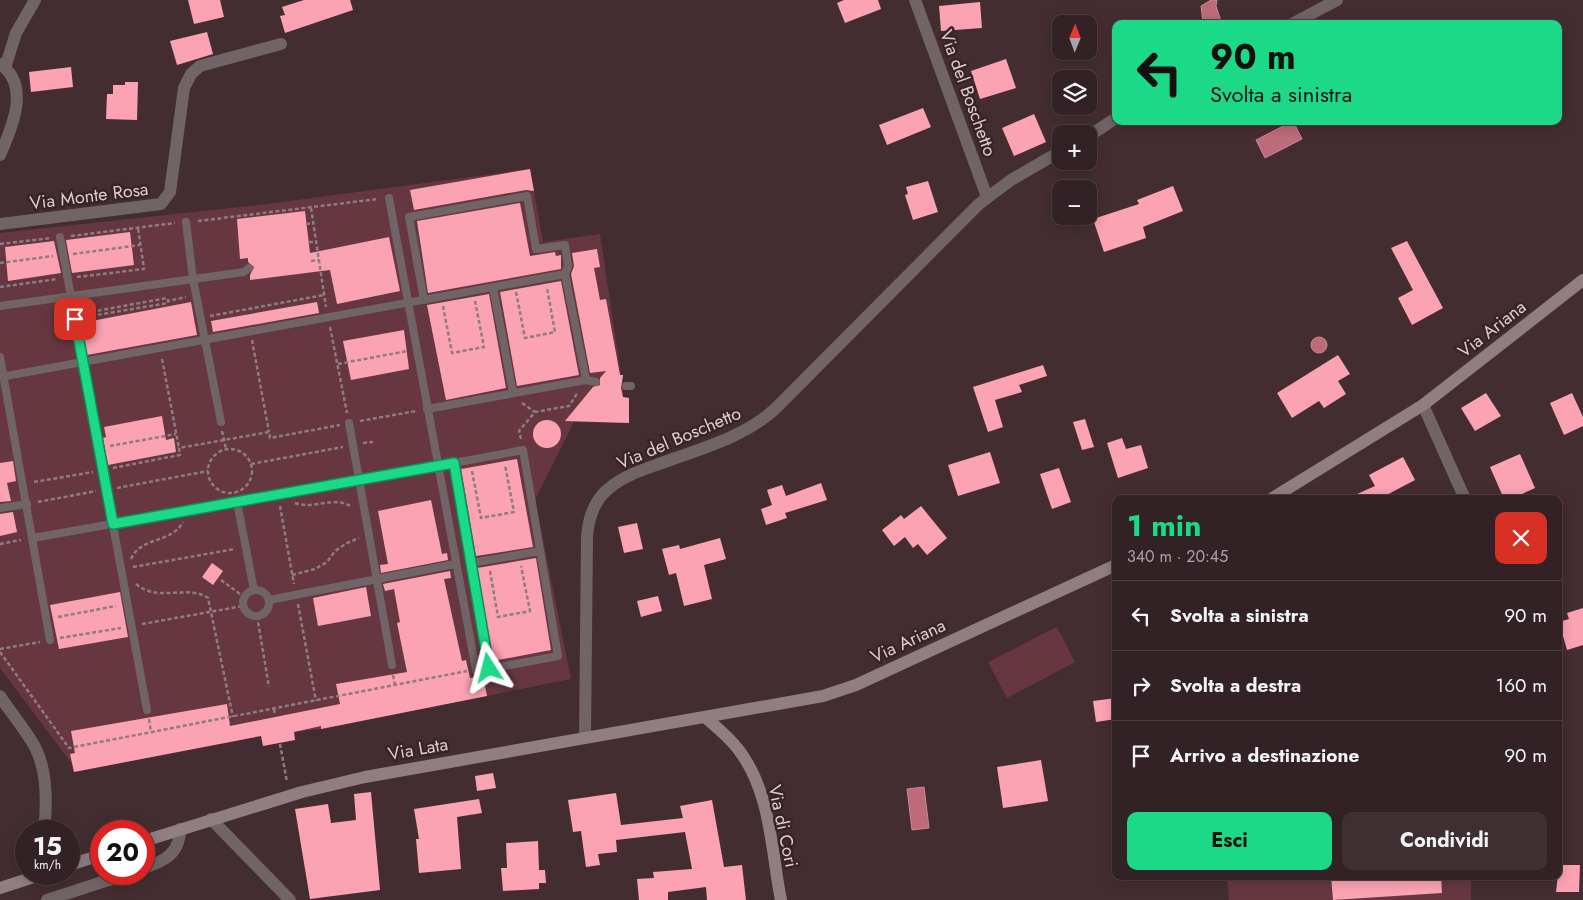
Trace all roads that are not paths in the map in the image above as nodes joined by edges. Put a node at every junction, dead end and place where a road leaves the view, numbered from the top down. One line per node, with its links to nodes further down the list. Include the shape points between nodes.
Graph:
1 (35, 0): 6 (street, via 16,33)
2 (916, 0): 12 (street, Via del Boschetto)
3 (1337, 0): 4 (street)
4 (1300, 20)
5 (281, 44): 14 (street, Via Monte Rosa, via 205,65 191,74 184,88 171,188 165,202)
6 (3, 66): 9 (street, via 13,80 16,103 12,128)
7 (1112, 121): 8 (street)
8 (1097, 131)
9 (0, 154)
10 (1052, 156): 12 (street, Via del Boschetto, via 1010,180)
11 (389, 198): 23 (lane)
12 (987, 198): 59 (street, Via del Boschetto, via 759,422 736,435 633,474 614,484 598,501 586,538)
13 (186, 222): 18 (lane)
14 (0, 224)
15 (60, 237): 21 (lane)
16 (249, 268): 18 (lane, via 244,272)
17 (566, 274): 20 (lane); 22 (lane, via 568,266 564,245 536,250 527,196 409,217); 29 (lane)
18 (193, 279): 21 (lane); 25 (lane)
19 (1583, 280): 32 (main road, Via Ariana)
20 (493, 287): 22 (lane); 31 (lane)
21 (70, 296): 24 (lane); 27 (lane)
22 (424, 300): 23 (lane)
23 (408, 303): 25 (lane); 33 (lane)
24 (0, 306)
25 (205, 339): 27 (lane); 35 (lane)
26 (0, 357): 28 (lane)
27 (83, 362): 28 (lane); 44 (lane)
28 (2, 376): 42 (lane)
29 (586, 380): 30 (lane); 31 (lane)
30 (596, 382)
31 (513, 393): 33 (lane)
32 (1422, 405): 39 (main road, Via Ariana); 40 (street)
33 (427, 409): 37 (lane)
34 (349, 423): 38 (lane)
35 (221, 426)
36 (454, 463): 37 (lane); 46 (lane, via 523,450); 47 (lane)
37 (437, 466): 38 (lane); 48 (lane)
38 (359, 480): 41 (lane); 50 (lane)
39 (1277, 495)
40 (1464, 495)
41 (237, 502): 44 (lane); 51 (lane)
42 (26, 504): 43 (lane); 45 (lane)
43 (0, 508)
44 (113, 524): 45 (lane); 57 (lane)
45 (33, 538): 53 (lane)
46 (540, 550): 47 (lane); 47 (lane, via 558,656 489,668)
47 (471, 563)
48 (455, 564): 50 (lane); 55 (lane)
49 (1112, 567): 58 (main road, Via Ariana, via 846,689 802,701)
50 (378, 579): 52 (lane); 54 (lane)
51 (254, 590): 52 (lane, via 265,593); 52 (lane, via 244,597 246,610 257,616 265,612)
52 (269, 600)
53 (50, 640)
54 (392, 665)
55 (476, 670)
56 (0, 696): 61 (street, via 35,747 42,764)
57 (147, 710)
58 (705, 717): 59 (main road, Via Lata); 70 (main road, Via di Cori, via 738,748 757,783 766,814)
59 (586, 738): 60 (main road, Via Lata, via 365,776)
60 (211, 819): 62 (main road, Via Lata); 69 (street)
61 (44, 820)
62 (180, 829): 63 (main road, Via Lata); 64 (street, via 178,845 172,854)
63 (155, 837)
64 (155, 864)
65 (15, 883): 67 (main road)
66 (93, 885): 68 (street)
67 (0, 888)
68 (47, 900)
69 (290, 900)
70 (781, 900)

